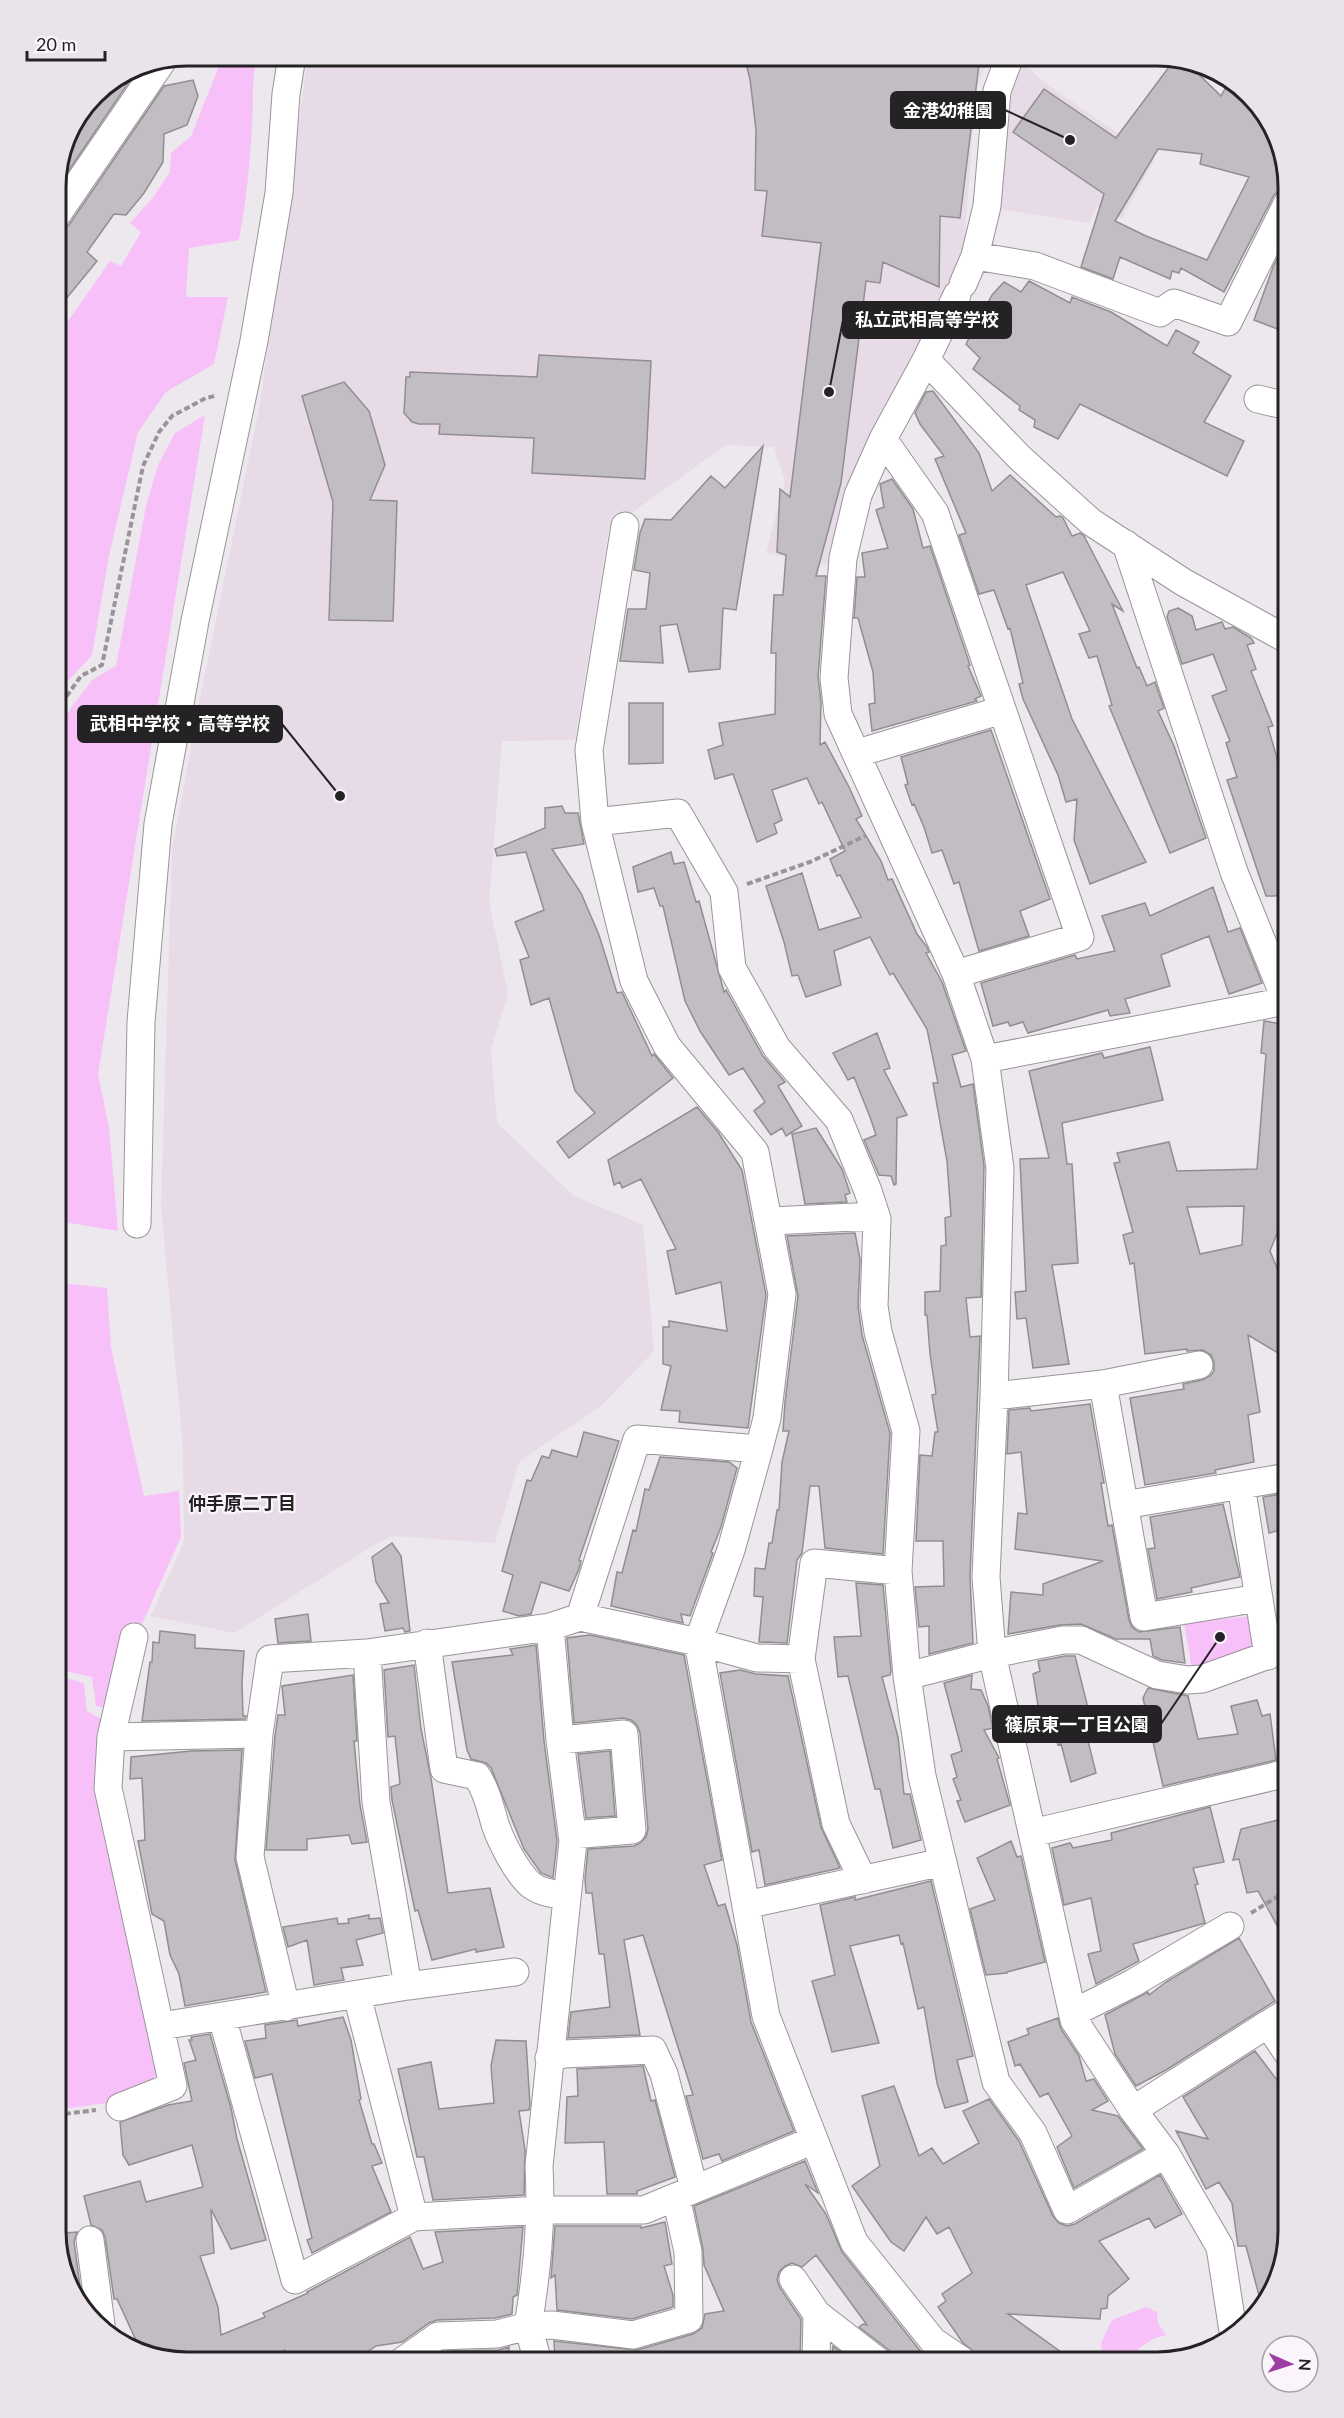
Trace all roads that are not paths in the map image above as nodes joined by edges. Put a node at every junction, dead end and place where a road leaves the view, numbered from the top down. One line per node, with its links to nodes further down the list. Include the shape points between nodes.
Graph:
1 (290, 66): 23 (street, via 279,193 158,824 141,1022)
2 (1006, 66): 6 (street, via 997,91 987,206)
3 (156, 70): 4 (street)
4 (66, 201)
5 (1278, 222): 6 (street, via 1228,322 1174,303 1160,313 1035,266)
6 (975, 256): 7 (street)
7 (926, 360): 10 (street); 12 (street, via 1019,457 1091,522)
8 (1258, 399): 9 (street)
9 (1278, 404)
10 (883, 439): 14 (street, via 935,513); 15 (street, via 858,495 843,558 834,678 838,714)
11 (625, 526): 16 (street, via 589,750)
12 (1126, 544): 13 (street, via 1183,582); 18 (street, via 1234,872)
13 (1278, 634)
14 (1002, 710): 15 (street); 17 (street, via 1080,937)
15 (858, 753): 17 (street)
16 (595, 822): 21 (street, via 678,813 724,892 732,968 777,1048 839,1120); 22 (street, via 634,981 667,1046 755,1152)
17 (956, 974): 20 (street)
18 (1278, 980)
19 (1278, 1004): 20 (street)
20 (985, 1059): 26 (street, via 1000,1168)
21 (876, 1216): 22 (street); 31 (street, via 874,1306 906,1431)
22 (770, 1221): 27 (street, via 782,1294 767,1418)
23 (137, 1224)
24 (1199, 1365): 25 (street)
25 (1103, 1384): 26 (street); 30 (street)
26 (994, 1396): 40 (street, via 986,1576)
27 (759, 1449): 33 (street, via 637,1439); 36 (street, via 731,1550)
28 (1278, 1479): 29 (street)
29 (1241, 1485): 30 (street); 32 (street)
30 (1124, 1505): 32 (street, via 1144,1617)
31 (898, 1571): 41 (street, via 814,1563); 42 (street)
32 (1259, 1598): 38 (street)
33 (580, 1617): 34 (street); 36 (street)
34 (550, 1627): 37 (street); 45 (street)
35 (134, 1637): 44 (street)
36 (698, 1642): 41 (street, via 757,1658); 52 (street)
37 (427, 1643): 39 (street); 51 (street, via 444,1769 477,1776 486,1789 496,1826 510,1856 531,1885)
38 (1278, 1652): 40 (street, via 1202,1679 1188,1680 1157,1675 1081,1640)
39 (367, 1653): 43 (street, via 270,1659); 55 (street, via 376,1802)
40 (992, 1654): 42 (street); 47 (street)
41 (801, 1659): 50 (street, via 836,1824)
42 (907, 1676): 49 (street, via 922,1776)
43 (259, 1734): 44 (street); 57 (street, via 250,1857)
44 (111, 1737): 61 (street, via 108,1788)
45 (560, 1740): 48 (street); 48 (street, via 624,1734 632,1830)
46 (1278, 1775): 47 (street)
47 (1032, 1833): 58 (street)
48 (572, 1835): 51 (street)
49 (944, 1862): 50 (street); 66 (street, via 996,2082 1033,2133 1067,2210)
50 (862, 1880): 52 (street)
51 (567, 1896): 62 (street)
52 (746, 1905): 65 (street, via 766,2016)
53 (1230, 1926): 58 (street)
54 (515, 1972): 55 (street)
55 (408, 1986): 56 (street)
56 (357, 1995): 57 (street); 69 (street)
57 (286, 2007): 59 (street)
58 (1073, 2013): 64 (street)
59 (222, 2017): 61 (street); 69 (street, via 295,2280)
60 (1278, 2018): 64 (street)
61 (162, 2026): 63 (street, via 173,2086)
62 (549, 2058): 67 (street, via 653,2050 664,2074); 68 (street, via 539,2166)
63 (120, 2107)
64 (1133, 2110): 66 (street)
65 (814, 2140): 67 (street); 80 (street, via 854,2242 933,2341)
66 (1166, 2154): 75 (street, via 1220,2247)
67 (685, 2192): 68 (street, via 644,2210); 74 (street, via 689,2319 633,2335 552,2325)
68 (542, 2210): 69 (street); 74 (street)
69 (414, 2217)
70 (90, 2240): 73 (street)
71 (793, 2279): 72 (street)
72 (817, 2314): 78 (street); 79 (street)
73 (100, 2316)
74 (528, 2326): 76 (street, via 497,2334 438,2336); 77 (street)
75 (1232, 2326)
76 (414, 2352)
77 (535, 2352)
78 (816, 2352)
79 (866, 2352)
80 (949, 2352)

